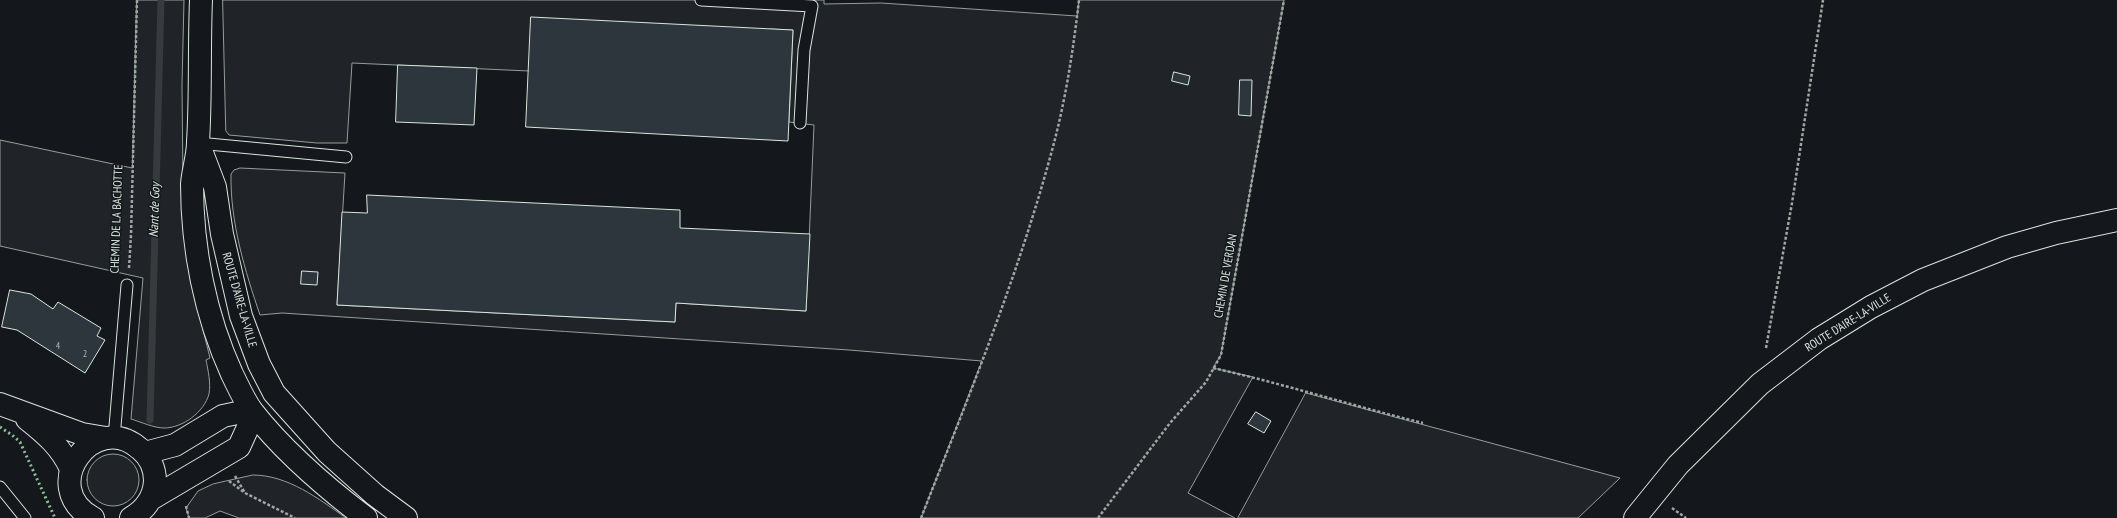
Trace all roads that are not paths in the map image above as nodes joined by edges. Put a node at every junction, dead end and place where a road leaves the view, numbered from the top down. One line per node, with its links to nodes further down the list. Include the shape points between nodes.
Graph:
1 (201, 0): 4 (main road, ROUTE D'AIRE-LA-VILLE)
2 (701, 0): 3 (lane, via 812,6 804,50)
3 (800, 123)
4 (198, 143): 5 (lane); 8 (main road, ROUTE D'AIRE-LA-VILLE, via 215,187 222,234 241,316 259,364); 10 (main road, ROUTE D'AIRE-LA-VILLE, via 192,181 193,216 202,281 211,319 225,358)
5 (346, 158)
6 (2117, 220): 21 (main road, ROUTE D'AIRE-LA-VILLE, via 2007,247 1923,280 1871,307 1819,339 1760,384 1678,465)
7 (127, 285): 11 (lane, CHEMIN DE LA BACHOTTE)
8 (274, 393): 10 (main road); 20 (main road, ROUTE D'AIRE-LA-VILLE, via 327,452 375,495)
9 (8, 407): 11 (main road, via 82,434); 13 (main road, via 50,437 64,453)
10 (251, 410): 12 (main road, via 223,416 175,445); 15 (main road, via 249,425 239,446); 19 (main road, ROUTE D'AIRE-LA-VILLE, via 316,478)
11 (110, 438): 12 (main road, via 131,443); 13 (main road, via 84,448)
12 (145, 453): 15 (main road, via 154,470 154,490)
13 (71, 469): 16 (main road, via 72,493)
14 (0, 487): 18 (lane)
15 (151, 499): 17 (main road)
16 (86, 515)
17 (135, 517)
18 (25, 518)
19 (366, 518)
20 (406, 518)
21 (1635, 518)

